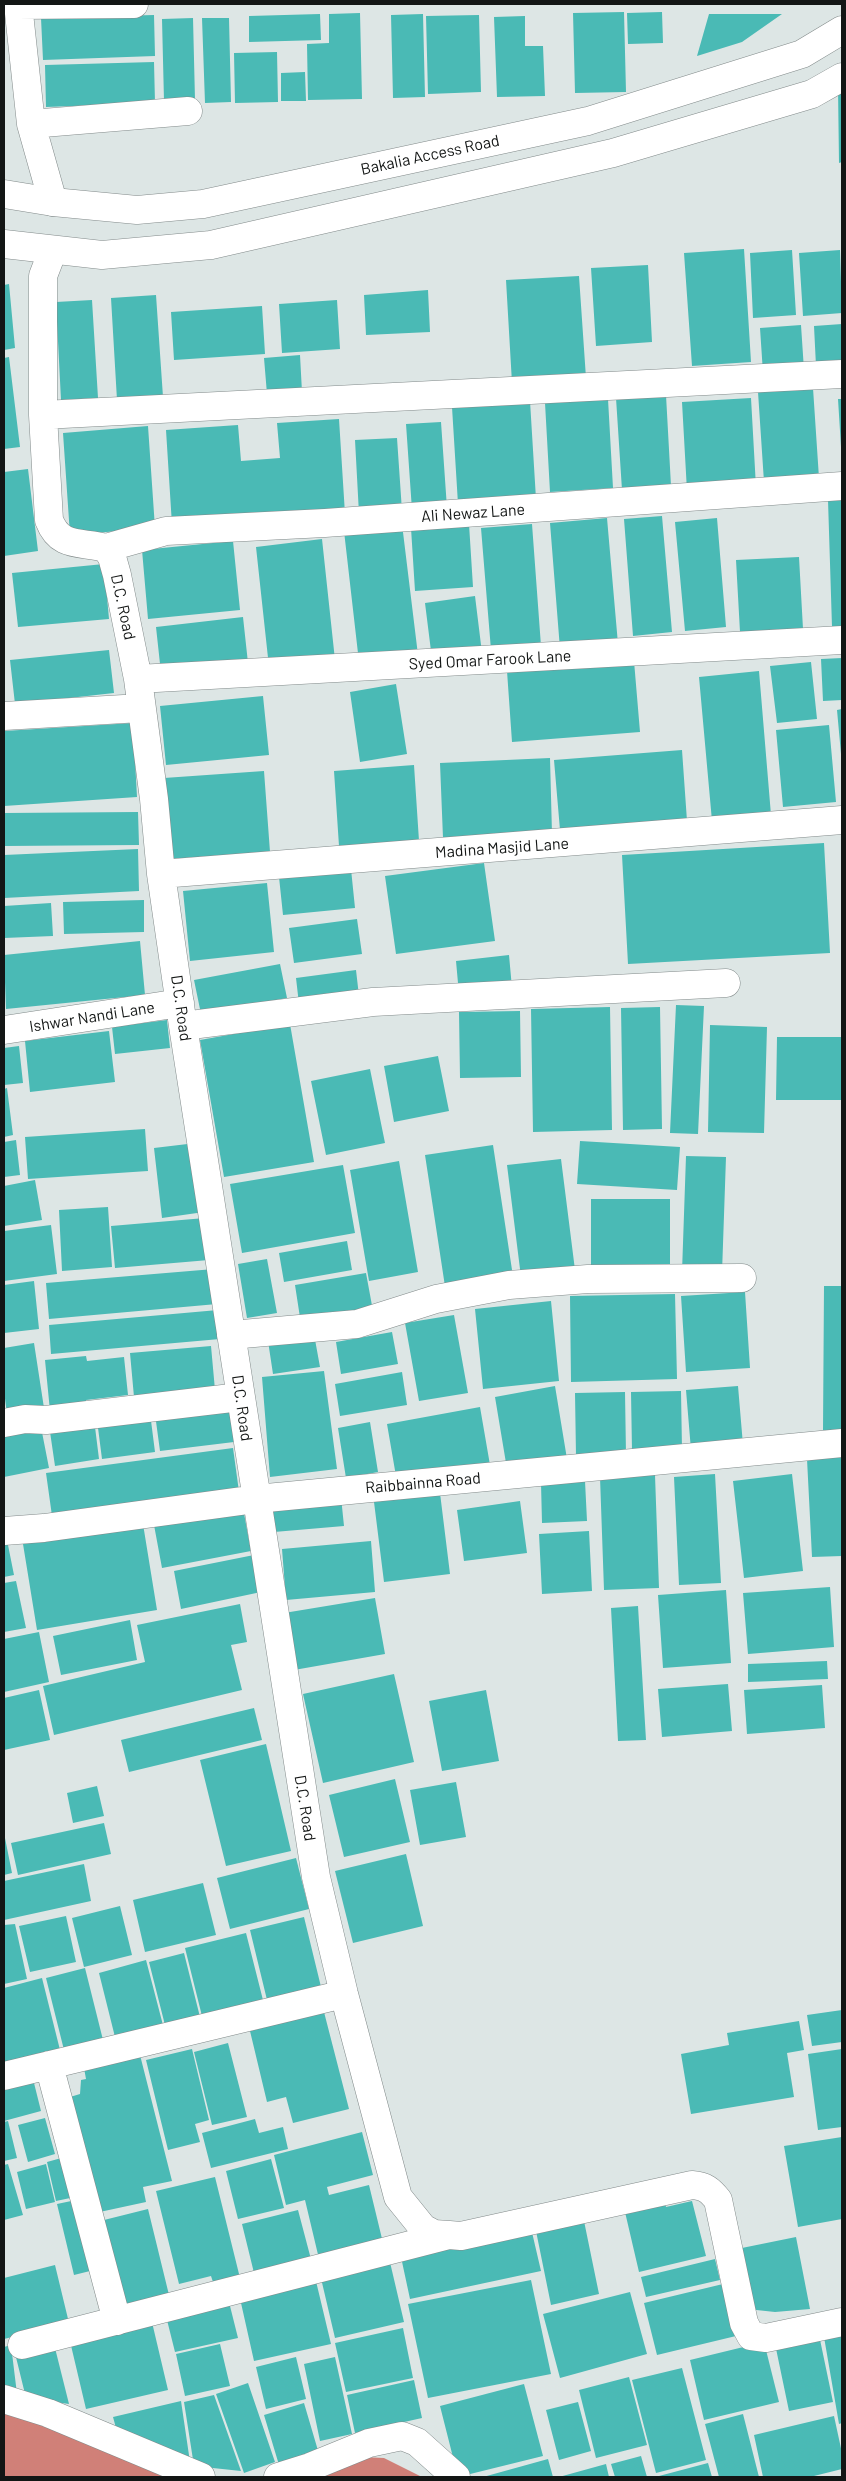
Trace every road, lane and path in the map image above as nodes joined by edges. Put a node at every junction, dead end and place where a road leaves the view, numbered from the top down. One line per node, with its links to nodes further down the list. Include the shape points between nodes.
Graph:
1 (18, 4): 2 (street); 6 (street)
2 (134, 4)
3 (842, 30): 9 (street, Bakalia Access Road, via 802,54 588,121)
4 (842, 77): 11 (street, via 812,94 613,153)
5 (188, 111): 6 (street)
6 (31, 124): 8 (street)
7 (4, 194): 8 (street, Bakalia Access Road)
8 (53, 202): 9 (street, Bakalia Access Road, via 137,210)
9 (202, 204): 11 (street)
10 (4, 244): 12 (street)
11 (211, 245): 12 (street, via 102,255)
12 (53, 250): 14 (street, via 43,276)
13 (842, 374): 14 (street)
14 (43, 415): 16 (street, via 51,527 56,535 67,541)
15 (842, 486): 16 (street, Ali Newaz Lane, via 166,531)
16 (106, 548): 18 (street, D.C. Road, via 117,575)
17 (842, 640): 18 (street, Syed Omar Farook Lane)
18 (138, 679): 19 (street, D.C. Road)
19 (141, 708): 20 (street); 22 (street, D.C. Road)
20 (4, 716)
21 (842, 820): 22 (street, Madina Masjid Lane)
22 (161, 874): 24 (street, D.C. Road)
23 (726, 983): 24 (street, Ishwar Nandi Lane)
24 (181, 1015): 25 (street, Ishwar Nandi Lane); 27 (street, D.C. Road)
25 (4, 1030)
26 (742, 1278): 27 (street, via 588,1279 509,1285 436,1299 357,1324)
27 (231, 1335): 28 (street, D.C. Road)
28 (240, 1397): 29 (street); 31 (street, D.C. Road)
29 (4, 1423)
30 (842, 1443): 31 (street, Raibbainna Road)
31 (256, 1499): 32 (street, Raibbainna Road); 33 (street, D.C. Road, via 316,1877)
32 (4, 1531)
33 (344, 1994): 34 (street); 36 (street, D.C. Road, via 398,2197 423,2228)
34 (49, 2065): 35 (street); 37 (street)
35 (4, 2076)
36 (449, 2236): 37 (street); 38 (street, via 461,2236 682,2186 702,2186 711,2190 718,2200 744,2323 750,2336 766,2338)
37 (117, 2321): 39 (street)
38 (842, 2322)
39 (22, 2345)
40 (4, 2399): 41 (street, via 48,2413)
41 (201, 2477)
42 (278, 2477): 43 (street, via 369,2443 402,2436 417,2442)
43 (456, 2477)

